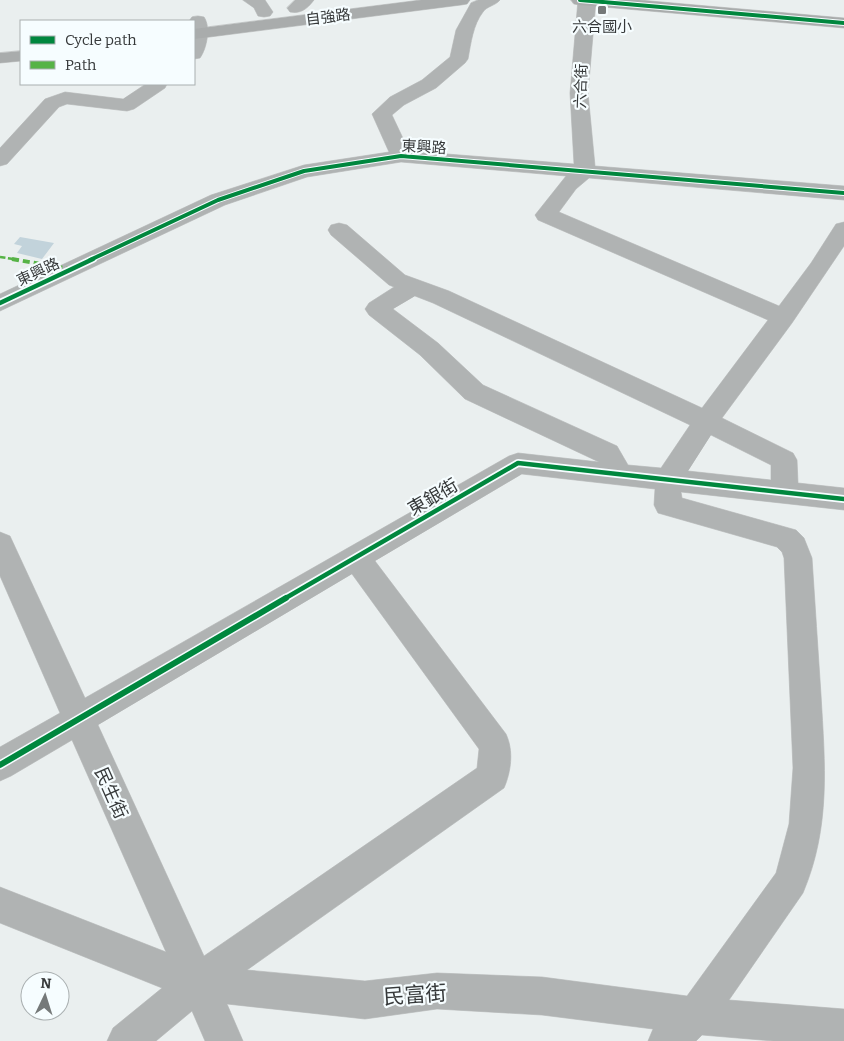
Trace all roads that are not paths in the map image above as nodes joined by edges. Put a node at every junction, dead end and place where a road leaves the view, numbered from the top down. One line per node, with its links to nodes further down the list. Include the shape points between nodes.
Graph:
1 (356, 0): 6 (main road, 自強路)
2 (462, 0): 9 (main road, 自強路)
3 (491, 0): 16 (street, via 477,7 465,30 459,59 429,84 397,101 382,114)
4 (580, 0): 5 (main road)
5 (587, 0): 8 (main road); 18 (street, 六合街, via 579,93)
6 (300, 4): 7 (main road, 自強路)
7 (258, 6): 9 (main road, 自強路)
8 (844, 22)
9 (196, 27): 10 (street)
10 (195, 40)
11 (20, 42): 12 (main road)
12 (0, 45)
13 (20, 56): 14 (main road)
14 (0, 58)
15 (157, 85): 17 (street, via 127,105 65,98 52,104)
16 (401, 156): 18 (street, 東興路); 23 (street, 東興路, via 304,171 218,200)
17 (0, 160)
18 (585, 171): 19 (street, 東興路); 24 (street, via 569,184 546,215)
19 (844, 193)
20 (844, 228): 24 (street)
21 (339, 230): 22 (street, via 397,280)
22 (412, 287): 25 (street, via 441,297); 26 (street, via 377,309 429,350 474,392 608,453)
23 (0, 303)
24 (784, 317): 25 (street)
25 (706, 421): 27 (street); 28 (street, via 784,460)
26 (620, 474): 27 (street, 東銀街); 31 (street, 東銀街, via 518,463)
27 (668, 480): 28 (street, 東銀街); 36 (street, via 668,505 786,538 794,546 798,558 809,768 806,824 791,881)
28 (785, 493): 29 (street, 東銀街)
29 (844, 498)
30 (0, 544): 32 (street, 民生街)
31 (356, 558): 32 (street, 東銀街); 35 (street, via 495,745 492,777)
32 (79, 720): 33 (street, 東銀街); 35 (street, 民生街)
33 (0, 765)
34 (0, 905): 35 (street, 民富街)
35 (197, 983): 36 (street, 民富街, via 365,1000 437,992 542,996); 38 (street); 39 (street, 民生街)
36 (696, 1016): 37 (street, 民富街); 40 (street)
37 (844, 1028)
38 (126, 1041)
39 (224, 1041)
40 (667, 1041)

